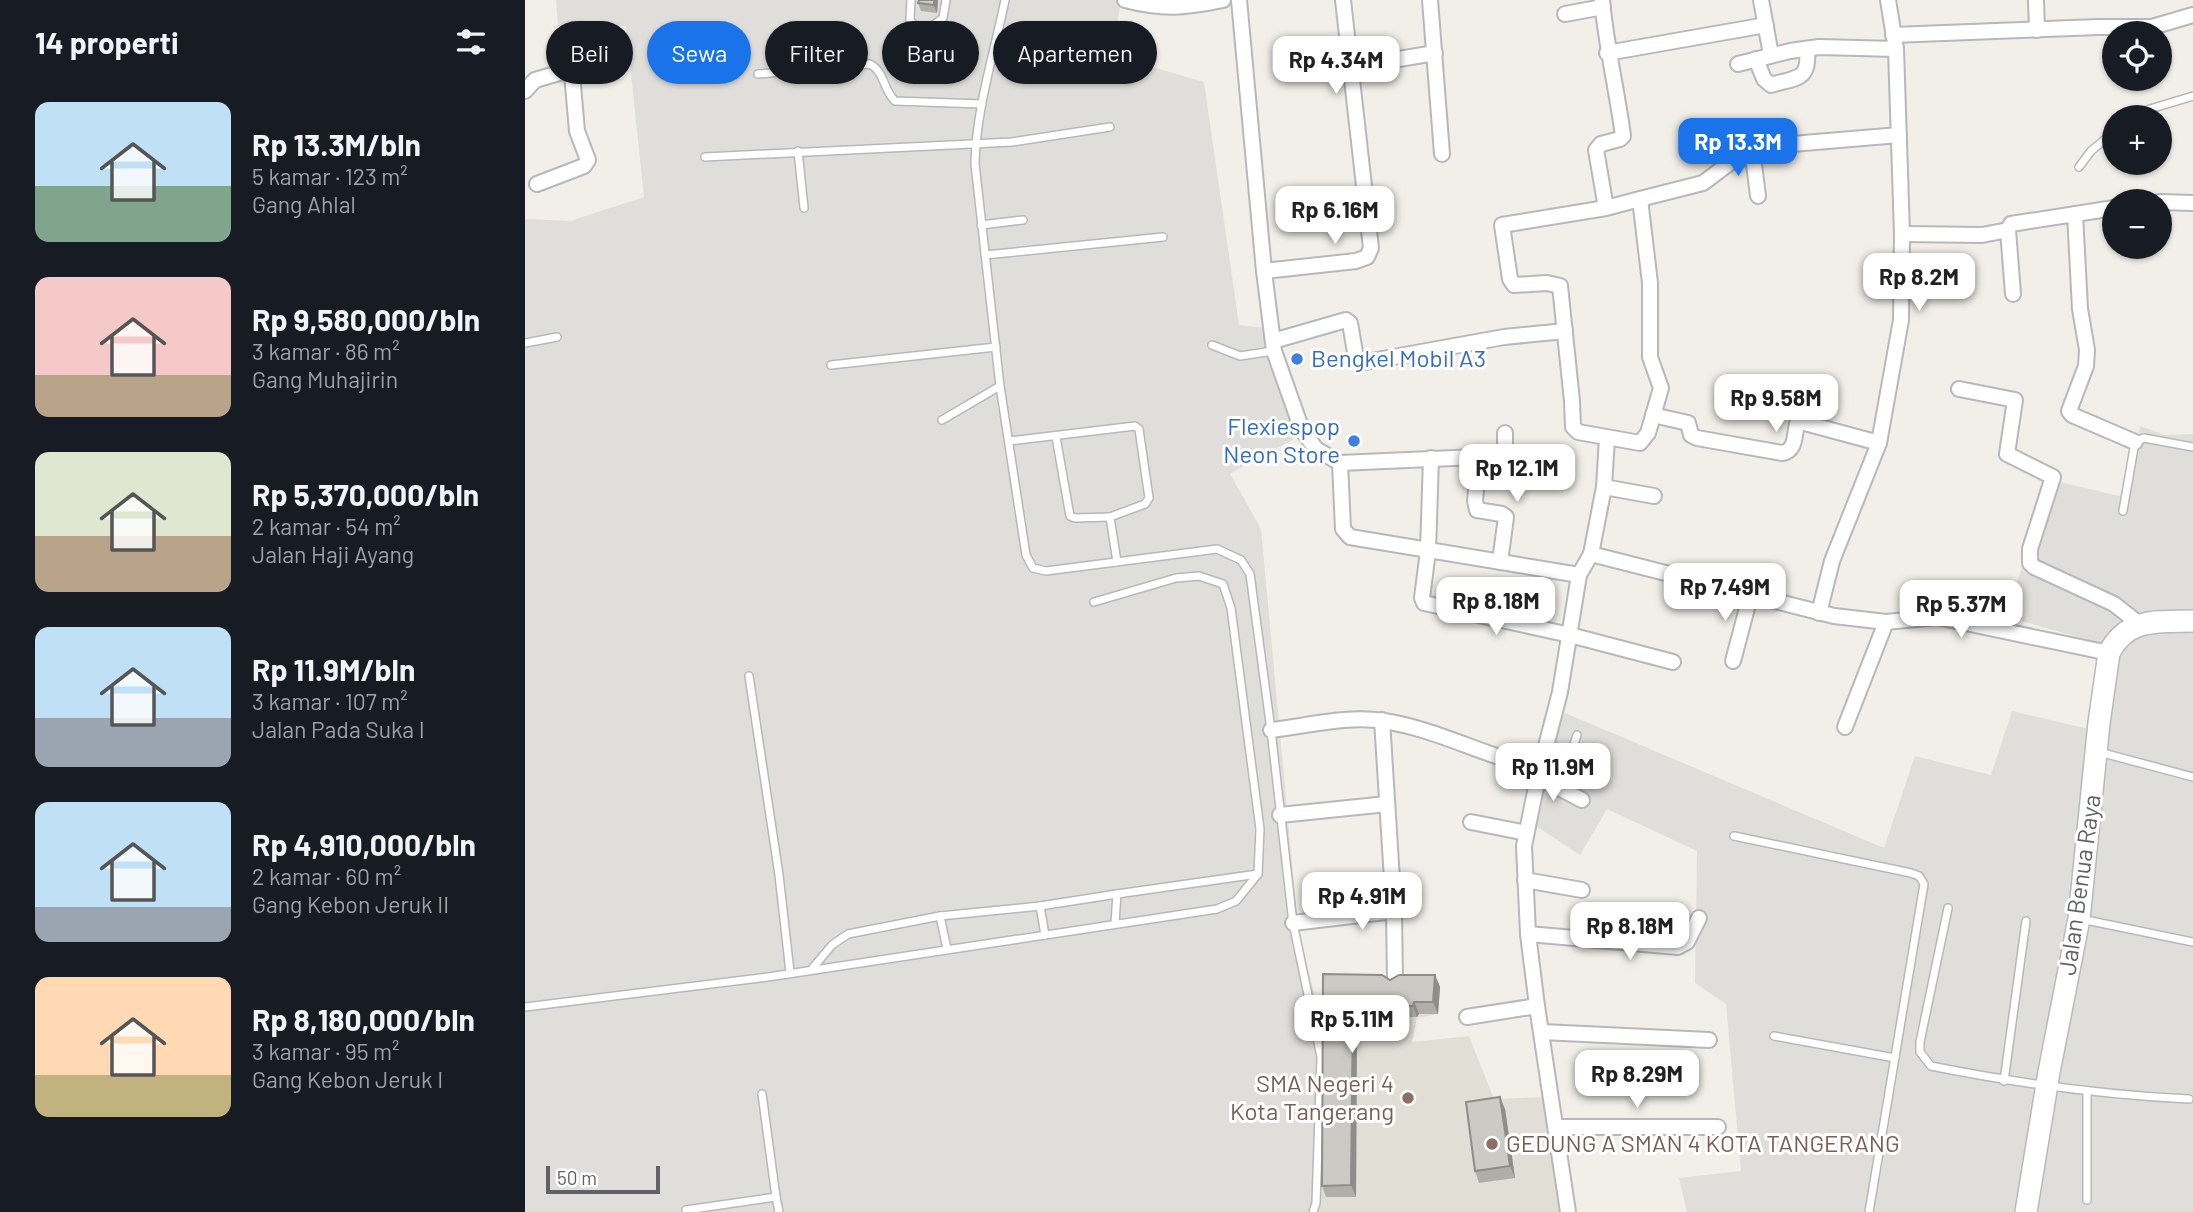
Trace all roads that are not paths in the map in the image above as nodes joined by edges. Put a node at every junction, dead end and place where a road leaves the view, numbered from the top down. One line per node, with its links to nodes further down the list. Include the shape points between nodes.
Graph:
1 (911, 0): 2 (lane, via 910,20 929,29 943,18)
2 (946, 0)
3 (1005, 0): 28 (lane)
4 (1223, 0): 11 (street, via 1178,8 1155,8)
5 (1239, 0): 54 (street)
6 (1343, 0): 24 (street)
7 (1430, 0): 19 (street)
8 (1761, 0): 15 (street)
9 (1888, 0): 17 (street)
10 (2036, 0): 16 (street)
11 (1133, 1)
12 (1602, 4): 13 (street); 20 (street)
13 (1565, 14)
14 (2190, 15): 16 (street, via 2152,27)
15 (1766, 25): 20 (street); 21 (street)
16 (2037, 30): 17 (street)
17 (1895, 42): 18 (street); 31 (street)
18 (1807, 49): 21 (street); 22 (street, via 1809,65 1804,74 1771,85)
19 (1435, 53): 24 (street); 35 (street)
20 (1607, 53): 45 (street, via 1623,136 1597,147)
21 (1771, 55): 22 (street)
22 (1756, 59): 23 (street)
23 (1738, 64)
24 (1351, 67): 54 (street, via 1370,253 1356,261)
25 (758, 74): 28 (lane, via 870,64 880,71 895,101)
26 (525, 91): 39 (street, via 535,80 566,71 572,74 577,131 588,160 584,166)
27 (2193, 96): 29 (lane)
28 (982, 104): 33 (lane)
29 (2165, 105)
30 (1110, 127): 33 (lane)
31 (1899, 135): 36 (street, via 1792,144); 51 (street)
32 (2102, 142): 38 (lane)
33 (976, 143): 34 (lane); 49 (lane)
34 (798, 151): 37 (lane); 44 (lane)
35 (1442, 154)
36 (1753, 156): 40 (street); 41 (street, via 1731,162 1703,183)
37 (705, 157)
38 (2079, 167)
39 (537, 184)
40 (1758, 196)
41 (1640, 199): 45 (street); 65 (street, via 1650,283 1650,357 1661,388)
42 (2172, 202): 43 (street)
43 (2193, 203)
44 (804, 208)
45 (1606, 208): 56 (street, via 1502,225 1510,279 1514,285 1560,286)
46 (2102, 210): 47 (street)
47 (2075, 214): 50 (street, via 2015,222); 71 (street, via 2087,350 2070,411)
48 (1023, 220): 49 (lane)
49 (981, 225): 53 (lane)
50 (2008, 230): 51 (street, via 1982,235); 55 (street)
51 (1902, 234): 72 (street, via 1901,320)
52 (1163, 237): 53 (lane)
53 (985, 255): 60 (lane)
54 (1264, 271): 61 (street)
55 (2013, 295)
56 (1565, 331): 61 (street, via 1366,362 1356,359 1346,320); 69 (street, via 1573,427)
57 (557, 337): 58 (lane)
58 (525, 343)
59 (1212, 345): 61 (lane, via 1245,357)
60 (996, 346): 62 (lane); 63 (lane)
61 (1273, 346): 76 (street, via 1302,430 1317,449)
62 (831, 365)
63 (1000, 386): 66 (lane); 70 (lane)
64 (1959, 389): 91 (street, via 2015,400 2007,454 2053,477 2030,549 2030,563 2113,604)
65 (1653, 415): 69 (street, via 1640,443); 72 (street, via 1688,423 1691,435 1697,438 1781,453 1792,448 1801,422)
66 (942, 419)
67 (1505, 433): 74 (street, via 1503,455)
68 (1056, 437): 70 (lane); 80 (lane, via 1070,516); 80 (lane, via 1139,429 1149,498 1145,504)
69 (1607, 438): 77 (street)
70 (1009, 441): 83 (lane, via 1026,555 1033,568 1046,571)
71 (2135, 442): 73 (lane, via 2144,438); 79 (lane)
72 (1879, 443): 88 (street, via 1832,561)
73 (2193, 447)
74 (1479, 457): 75 (street); 84 (street, via 1477,510 1506,517)
75 (1431, 458): 76 (street); 81 (street)
76 (1340, 463): 81 (street, via 1343,529 1350,537)
77 (1604, 487): 78 (street); 82 (street)
78 (1654, 496)
79 (2123, 511)
80 (1109, 517): 83 (lane)
81 (1428, 551): 84 (street); 92 (street, via 1424,603)
82 (1591, 554): 85 (street); 86 (street)
83 (1117, 562): 99 (lane, via 1217,549 1241,560 1250,575)
84 (1500, 562): 85 (street)
85 (1579, 575): 92 (street)
86 (1751, 593): 88 (street); 94 (street)
87 (1094, 602): 112 (lane, via 1176,578 1199,576 1223,584 1231,608 1260,829)
88 (1819, 613): 90 (street)
89 (2193, 621): 91 (street)
90 (1886, 622): 93 (street, via 1937,617); 98 (street)
91 (2138, 624): 93 (street, via 2114,643)
92 (1570, 635): 95 (street); 104 (street)
93 (2109, 653): 101 (street, Jalan Benua Raya)
94 (1733, 661)
95 (1673, 662)
96 (749, 676): 130 (lane)
97 (1382, 720): 99 (street); 102 (street); 107 (street)
98 (1845, 727)
99 (1271, 730): 108 (lane)
100 (1577, 735): 105 (lane)
101 (2097, 751): 103 (lane); 121 (street, Jalan Benua Raya)
102 (1502, 758)
103 (2193, 777)
104 (1538, 778): 105 (street); 110 (street)
105 (1560, 787): 106 (street)
106 (1582, 800)
107 (1387, 804): 108 (street); 118 (street)
108 (1280, 815): 124 (lane)
109 (1471, 822): 110 (street)
110 (1526, 833): 113 (street)
111 (1734, 836): 138 (lane, via 1911,873 1922,880 1925,888)
112 (1258, 874): 115 (lane); 123 (lane, via 1236,901 1217,909)
113 (1525, 880): 114 (street); 125 (street)
114 (1582, 890)
115 (1117, 894): 116 (lane); 123 (lane)
116 (1040, 906): 119 (lane); 126 (lane)
117 (1948, 908): 139 (lane, via 1920,1052 1931,1066)
118 (1394, 911): 124 (street); 131 (street)
119 (940, 916): 128 (lane); 129 (lane, via 848,934)
120 (1699, 918): 125 (street, via 1687,942 1678,947)
121 (2079, 919): 127 (lane); 140 (street, Jalan Benua Raya)
122 (2026, 920): 139 (lane)
123 (1115, 923): 126 (lane)
124 (1293, 923): 150 (lane, via 1321,1057 1317,1203)
125 (1528, 934): 132 (street)
126 (1045, 935): 128 (lane)
127 (2193, 942)
128 (947, 949): 129 (lane)
129 (811, 970): 130 (lane)
130 (790, 972): 133 (lane)
131 (1395, 982)
132 (1537, 1006): 134 (street); 135 (street)
133 (525, 1007)
134 (1467, 1017)
135 (1542, 1032): 137 (street); 144 (street)
136 (1774, 1036): 138 (lane)
137 (1709, 1040)
138 (1895, 1058): 152 (lane)
139 (2004, 1081): 140 (lane)
140 (2047, 1086): 141 (lane); 153 (street, Jalan Benua Raya)
141 (2087, 1091): 143 (lane); 147 (lane)
142 (762, 1094): 146 (lane)
143 (2189, 1099)
144 (1557, 1127): 145 (street); 151 (street)
145 (1718, 1127)
146 (776, 1197): 148 (lane); 149 (lane)
147 (2087, 1200)
148 (686, 1210)
149 (779, 1212)
150 (1313, 1212)
151 (1568, 1212)
152 (1869, 1212)
153 (2026, 1212)

